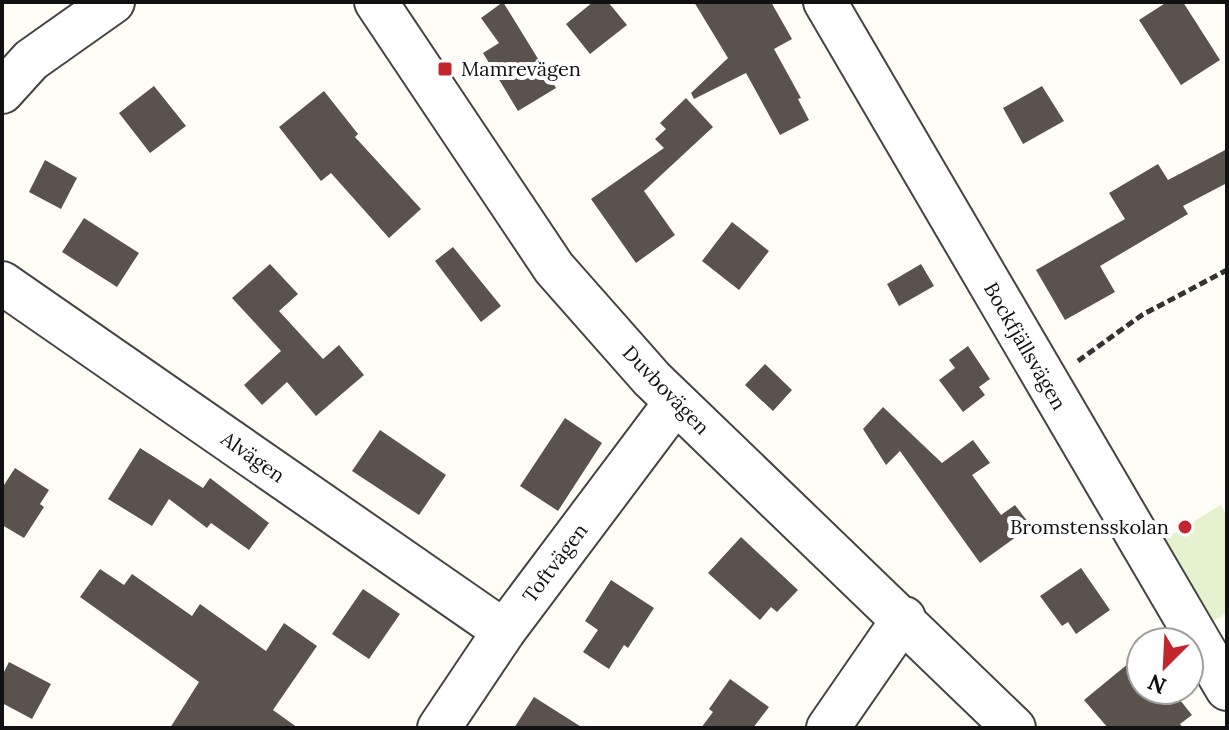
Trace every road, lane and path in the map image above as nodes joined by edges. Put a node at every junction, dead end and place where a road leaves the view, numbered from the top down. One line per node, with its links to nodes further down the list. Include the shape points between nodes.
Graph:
1 (113, 2): 4 (street, via 31,60)
2 (376, 2): 8 (street, Duvbovägen, via 554,268)
3 (825, 2): 7 (street, Bockfjällsvägen)
4 (2, 92)
5 (1227, 270): 7 (path, via 1142,315)
6 (2, 283): 10 (street, Alvägen)
7 (1046, 382): 11 (street, Bockfjällsvägen)
8 (675, 403): 9 (street, Duvbovägen); 10 (street, Toftvägen)
9 (904, 618): 13 (street); 14 (street, Duvbovägen)
10 (504, 631): 12 (street, Toftvägen)
11 (1227, 689)
12 (439, 728)
13 (828, 728)
14 (1014, 728)

